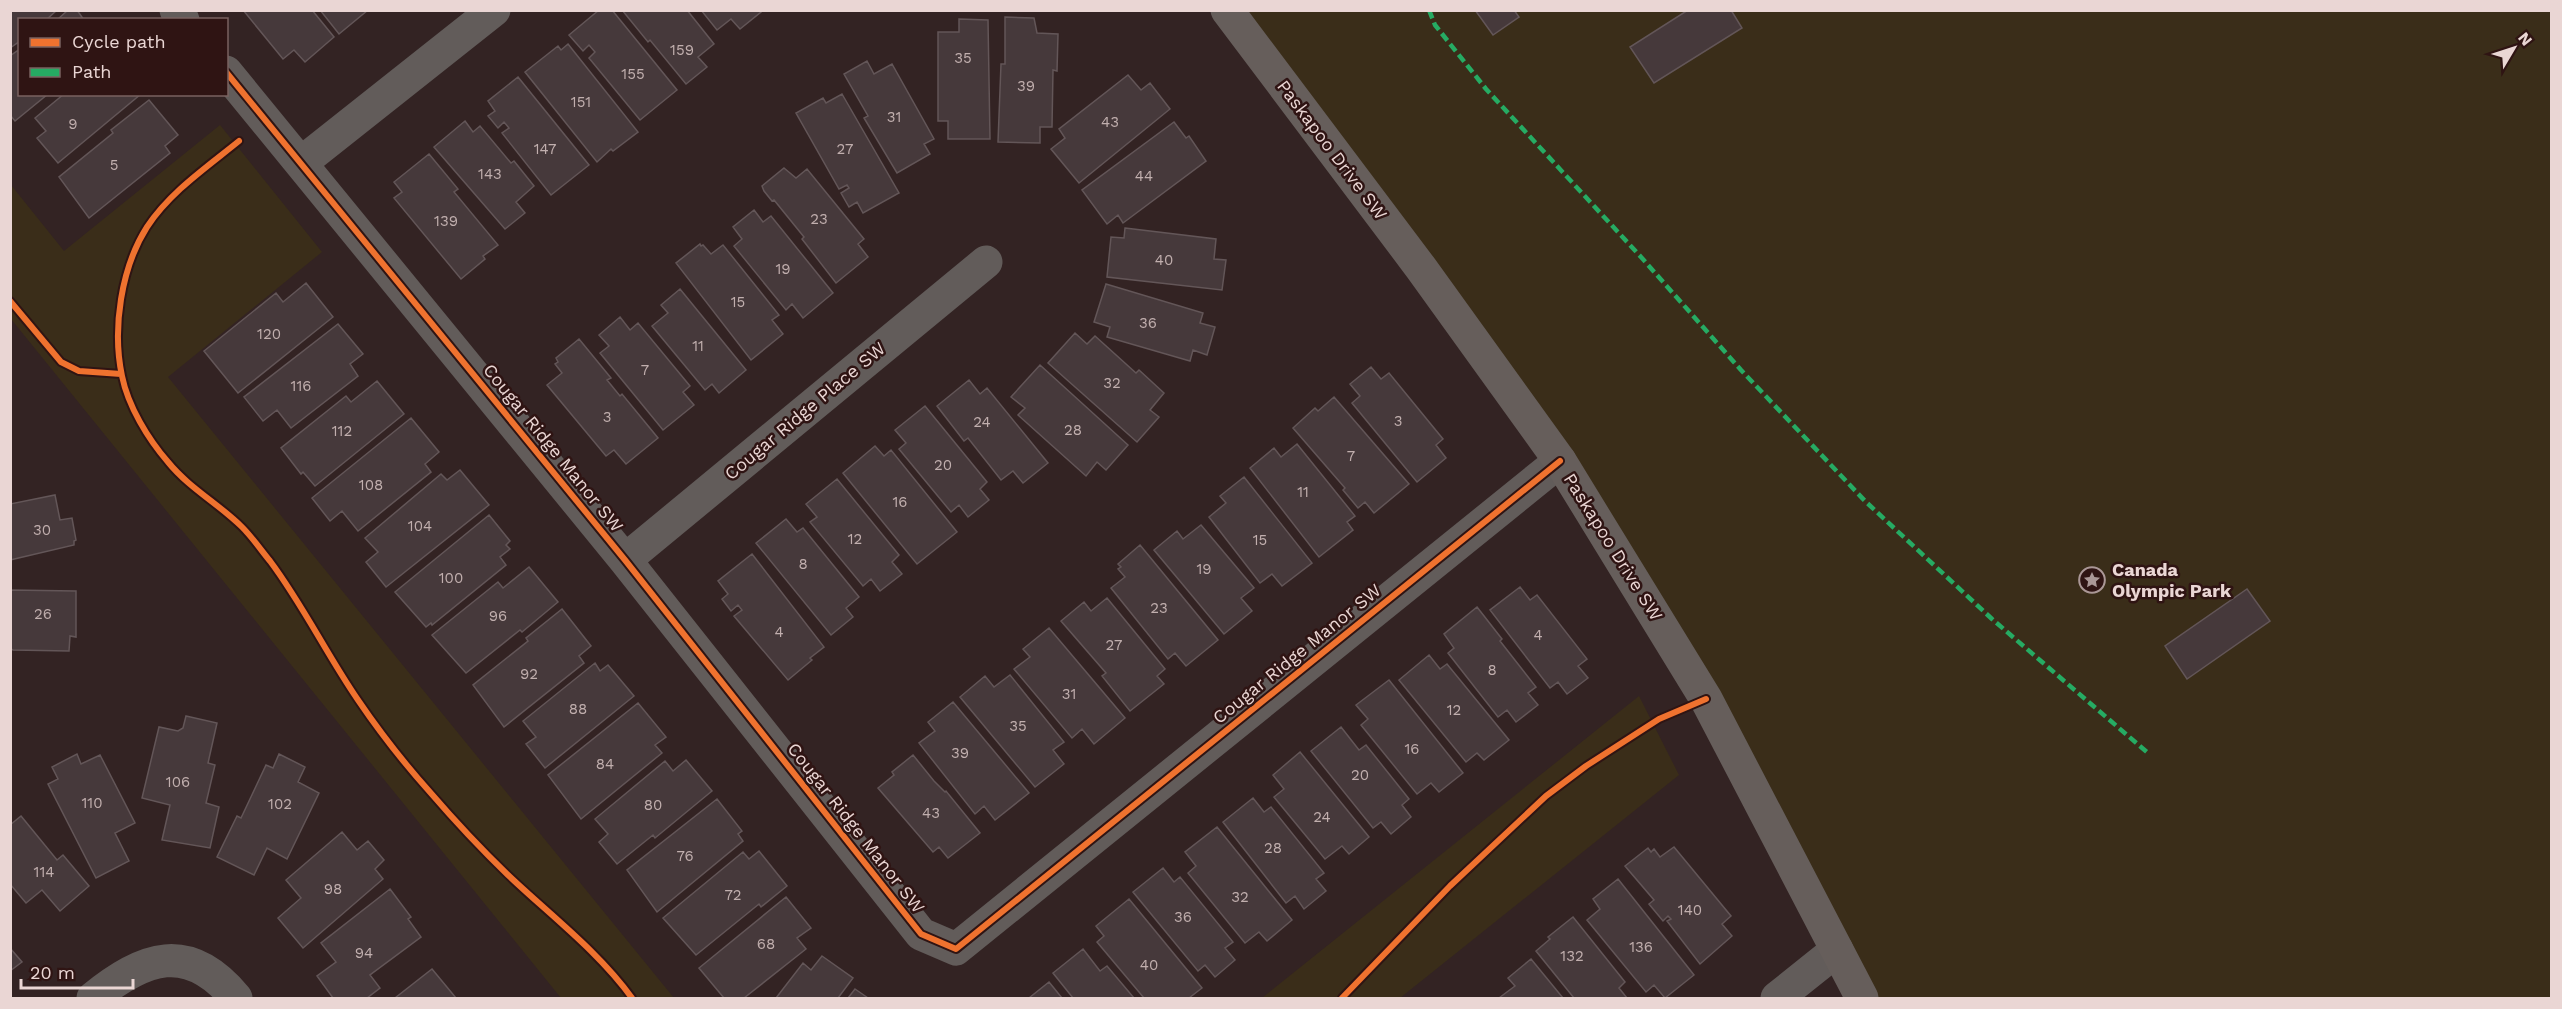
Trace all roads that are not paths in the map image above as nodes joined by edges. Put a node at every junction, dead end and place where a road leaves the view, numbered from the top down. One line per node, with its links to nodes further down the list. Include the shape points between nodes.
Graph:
1 (494, 10): 4 (street)
2 (1227, 10): 6 (street, Paskapoo Drive SW)
3 (228, 74): 4 (street, Cougar Ridge Manor SW)
4 (301, 163): 7 (street, Cougar Ridge Manor SW)
5 (986, 262): 7 (street, Cougar Ridge Place SW)
6 (1560, 461): 7 (street, Cougar Ridge Manor SW, via 956,949 921,934); 8 (street, Paskapoo Drive SW, via 1706,699)
7 (625, 560)
8 (1837, 950): 11 (street); 12 (street, Paskapoo Drive SW)
9 (93, 999): 10 (street, via 118,978 147,963 176,960 206,970)
10 (236, 999)
11 (1777, 999)
12 (1862, 999)

